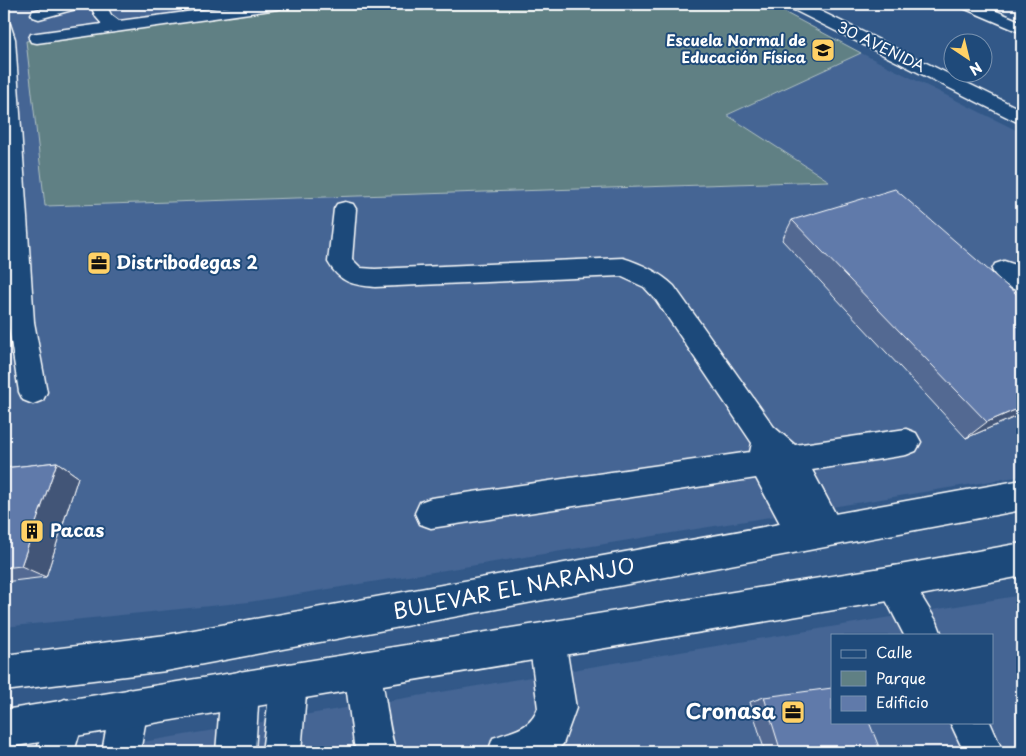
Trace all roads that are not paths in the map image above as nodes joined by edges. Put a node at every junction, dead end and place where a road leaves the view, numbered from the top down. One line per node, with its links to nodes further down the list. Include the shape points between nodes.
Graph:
1 (77, 4): 10 (main road)
2 (98, 4): 12 (main road, via 104,17)
3 (155, 4): 11 (main road)
4 (278, 4): 7 (main road)
5 (794, 4): 16 (main road, 30 AVENIDA)
6 (967, 4): 9 (main road)
7 (239, 6): 8 (main road)
8 (200, 9): 11 (main road)
9 (998, 9): 14 (main road)
10 (39, 14)
11 (167, 19): 12 (main road)
12 (115, 26): 15 (main road)
13 (4, 28): 18 (main road, via 7,39)
14 (1022, 28)
15 (37, 38)
16 (1022, 117)
17 (345, 209): 21 (main road, via 340,262 355,276 375,278 623,267 653,280)
18 (12, 330): 19 (main road)
19 (33, 392)
20 (906, 442): 21 (main road)
21 (773, 453): 23 (main road); 24 (main road, via 775,486)
22 (1022, 495): 24 (main road, BULEVAR EL NARANJO)
23 (431, 513)
24 (816, 532): 30 (main road, BULEVAR EL NARANJO, via 166,653)
25 (1022, 558): 26 (main road)
26 (894, 583): 27 (main road); 28 (main road)
27 (923, 634)
28 (547, 640): 29 (main road); 41 (main road, via 557,708 549,730 537,744)
29 (362, 670): 31 (main road); 40 (main road)
30 (4, 673)
31 (289, 682): 32 (main road); 39 (main road)
32 (240, 690): 33 (main road); 38 (main road)
33 (129, 708): 36 (main road); 37 (main road)
34 (969, 724): 42 (main road)
35 (4, 728): 36 (main road)
36 (60, 735)
37 (121, 752)
38 (235, 752)
39 (282, 752)
40 (377, 752)
41 (506, 752)
42 (984, 752)

